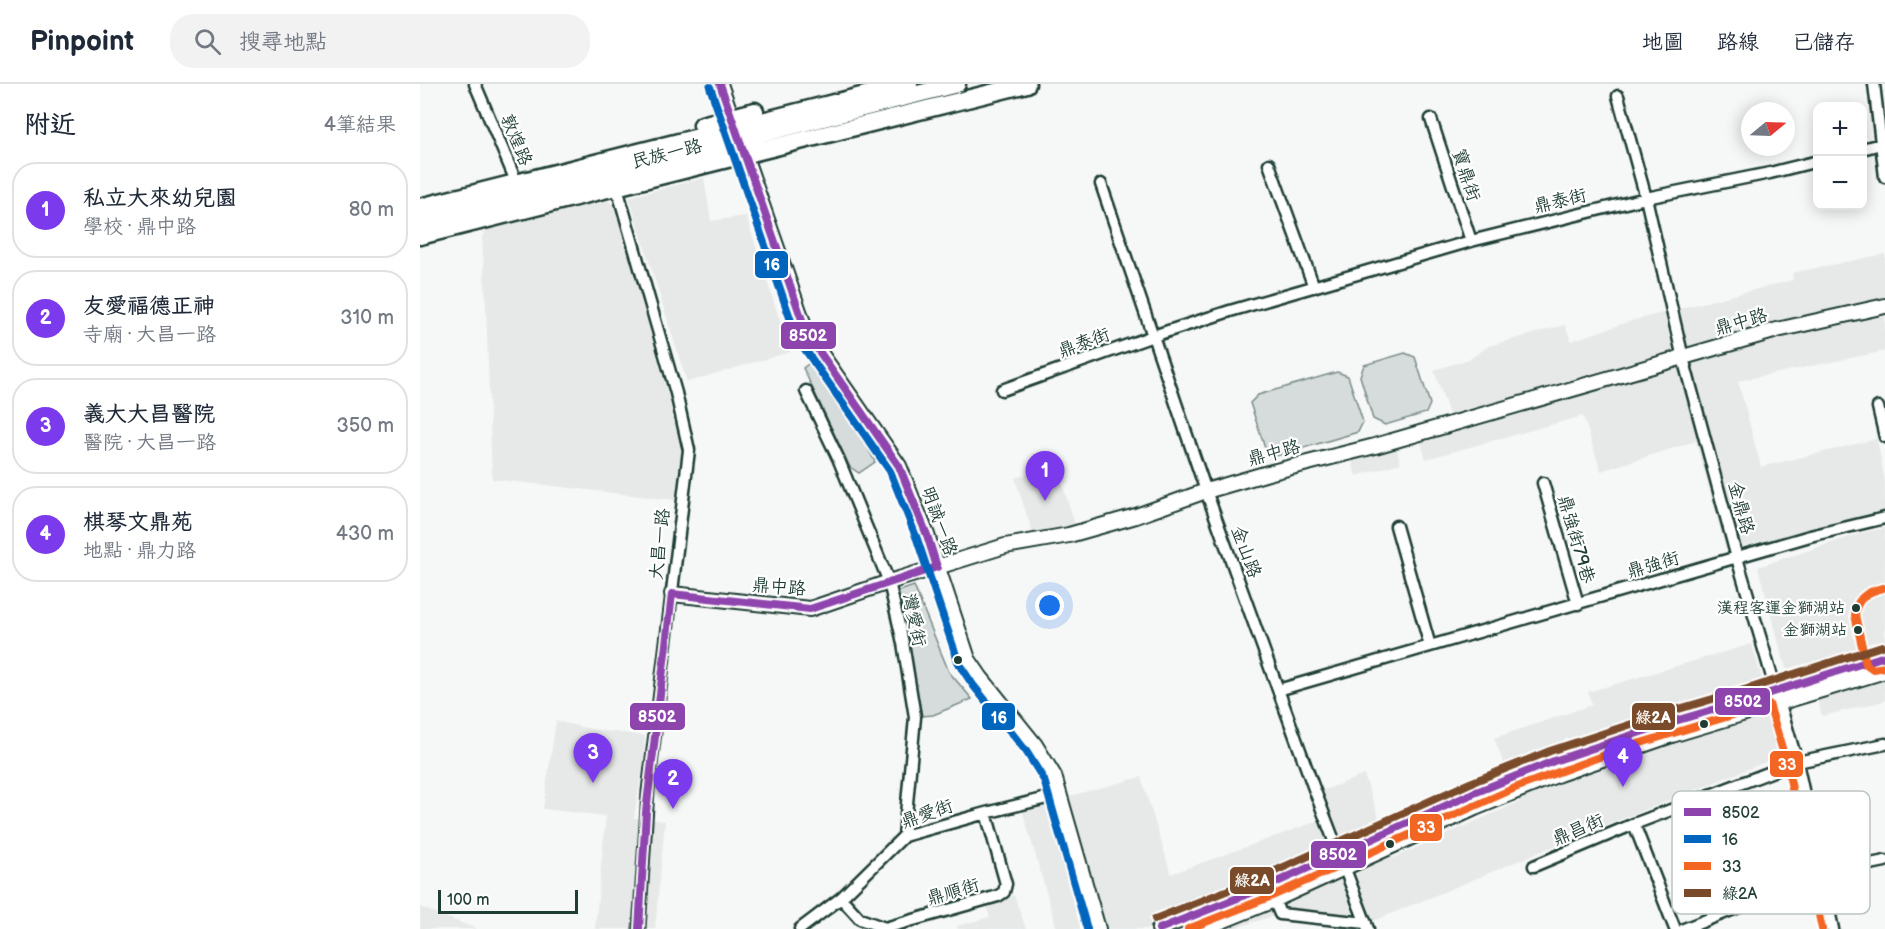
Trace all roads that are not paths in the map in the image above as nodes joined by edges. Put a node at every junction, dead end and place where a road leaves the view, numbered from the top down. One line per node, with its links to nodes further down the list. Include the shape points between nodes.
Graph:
1 (475, 84): 18 (street, 敦煌路)
2 (720, 84): 10 (street, 明誠一路)
3 (909, 84): 8 (main road, 民族一路)
4 (957, 84): 8 (main road, 民族一路)
5 (1027, 84): 8 (main road, 民族一路)
6 (1874, 84): 11 (street)
7 (1618, 96): 20 (street, 金鼎路)
8 (874, 97): 10 (main road, 民族一路); 10 (main road, 民族一路)
9 (1431, 119): 24 (street, 寶鼎街)
10 (738, 135): 16 (main road, 民族一路); 18 (main road, 民族一路); 38 (street, 明誠一路, via 807,334 899,466)
11 (1881, 144): 12 (street); 15 (street)
12 (1867, 148)
13 (1813, 162): 20 (street, 鼎泰街)
14 (1269, 164): 25 (street)
15 (1885, 177)
16 (614, 179): 18 (main road, 民族一路); 40 (street, 大昌一路, via 689,450)
17 (1101, 184): 27 (street, 金山路)
18 (519, 190): 19 (main road, 民族一路); 21 (main road, 民族一路); 22 (main road, 民族一路); 23 (main road, 民族一路)
19 (420, 198)
20 (1646, 198): 24 (street, 鼎泰街); 28 (street, 金鼎路)
21 (420, 207)
22 (420, 221)
23 (420, 236)
24 (1471, 241): 25 (street, 鼎泰街)
25 (1314, 287): 27 (street, 鼎泰街)
26 (1885, 306): 28 (street, 鼎中路, via 1777,330)
27 (1153, 336): 29 (street, 鼎泰街); 34 (street, 金山路)
28 (1683, 358): 34 (street, 鼎中路); 37 (street, 金鼎路)
29 (1002, 390)
30 (806, 391): 39 (street, 灣愛街)
31 (1878, 407): 32 (street)
32 (1885, 437)
33 (1543, 483): 41 (street, 鼎強街79巷)
34 (1206, 491): 38 (street, 鼎中路, via 1069,535 1005,546); 45 (street, 金山路)
35 (1885, 518): 37 (street, 鼎強街)
36 (1396, 526): 42 (street)
37 (1737, 558): 41 (street, 鼎強街); 46 (street, 金鼎路)
38 (937, 567): 39 (street, 鼎中路); 51 (street, 明誠一路, via 968,659 1035,745 1054,776)
39 (889, 582): 40 (street, 鼎中路, via 810,609); 55 (street, 灣愛街, via 915,717)
40 (672, 594): 67 (street, 大昌一路, via 646,812)
41 (1578, 604): 42 (street, 鼎強街)
42 (1430, 646): 45 (street, 鼎強街)
43 (1885, 656): 46 (street)
44 (1885, 671): 46 (street)
45 (1278, 690): 56 (street, 金山路)
46 (1778, 697): 48 (street, 金鼎路); 56 (street, via 1658,726 1554,761); 60 (street, via 1559,774)
47 (1885, 744): 48 (street, 鼎昌街)
48 (1797, 762): 49 (street, 鼎昌街); 50 (street, 金鼎路)
49 (1721, 791)
50 (1803, 791)
51 (1059, 795): 53 (street, 鼎愛街); 69 (street, 明誠一路)
52 (1672, 810): 54 (street, 鼎昌街)
53 (986, 813): 55 (street, 鼎愛街); 62 (street, 鼎順街, via 1006,884 998,896 885,928 860,919)
54 (1634, 824): 59 (street, 鼎昌街); 72 (street)
55 (904, 836): 62 (street, 鼎愛街)
56 (1339, 854): 60 (street, 金山路); 61 (street)
57 (1885, 861): 58 (street)
58 (1870, 864)
59 (1534, 866)
60 (1344, 867): 63 (street); 66 (street, 金山路)
61 (1268, 886): 63 (street); 70 (street)
62 (842, 898): 68 (street, 鼎愛街)
63 (1274, 900): 66 (street, via 1280,914); 71 (street)
64 (1722, 914): 73 (street)
65 (1830, 914): 74 (street, 金鼎路)
66 (1367, 926)
67 (639, 929)
68 (800, 929)
69 (1098, 929)
70 (1159, 929)
71 (1202, 929)
72 (1675, 929)
73 (1684, 929)
74 (1833, 929)

